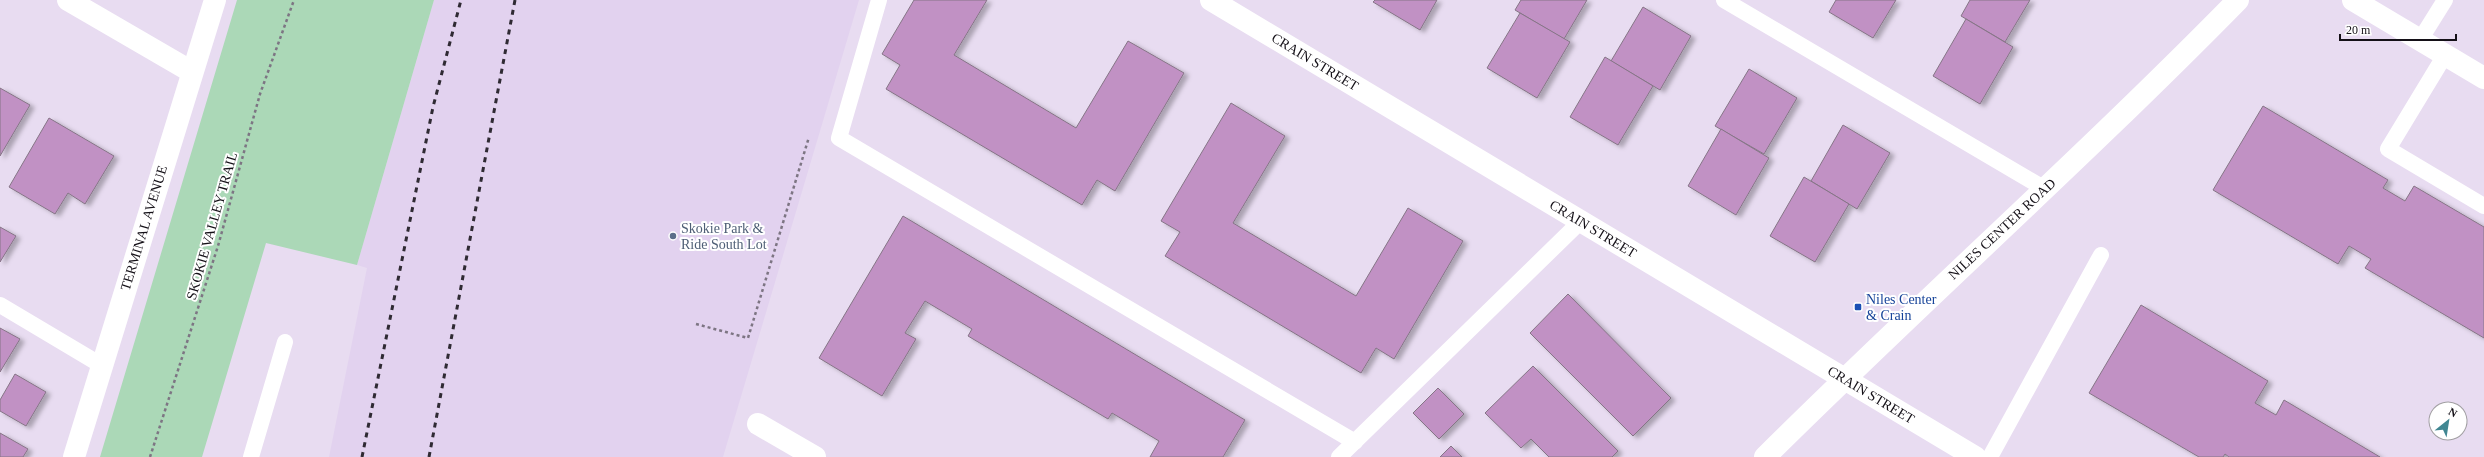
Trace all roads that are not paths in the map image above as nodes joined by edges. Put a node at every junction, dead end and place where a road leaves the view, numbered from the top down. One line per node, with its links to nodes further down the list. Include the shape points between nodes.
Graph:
1 (68, 0): 11 (street)
2 (215, 0): 11 (street, TERMINAL AVENUE)
3 (879, 0): 22 (lane, via 839,138)
4 (1211, 0): 15 (street, CRAIN STREET)
5 (1724, 0): 13 (lane)
6 (2238, 0): 13 (street, NILES CENTER ROAD)
7 (2353, 0): 9 (street)
8 (2445, 0): 9 (lane)
9 (2420, 40): 10 (street)
10 (2445, 54): 12 (street); 14 (lane, via 2388,149)
11 (192, 72): 19 (street, TERMINAL AVENUE)
12 (2484, 78)
13 (2045, 189): 20 (street, NILES CENTER ROAD)
14 (2484, 206)
15 (1581, 221): 20 (street, CRAIN STREET); 22 (lane)
16 (2100, 254): 29 (lane)
17 (0, 305): 19 (lane)
18 (285, 342): 24 (lane)
19 (101, 365): 23 (street, TERMINAL AVENUE)
20 (1844, 378): 27 (street, NILES CENTER ROAD); 28 (street, CRAIN STREET)
21 (758, 424): 25 (street)
22 (1355, 442): 26 (lane)
23 (74, 457)
24 (250, 457)
25 (815, 457)
26 (1339, 457)
27 (1765, 457)
28 (1975, 457)
29 (1990, 457)

